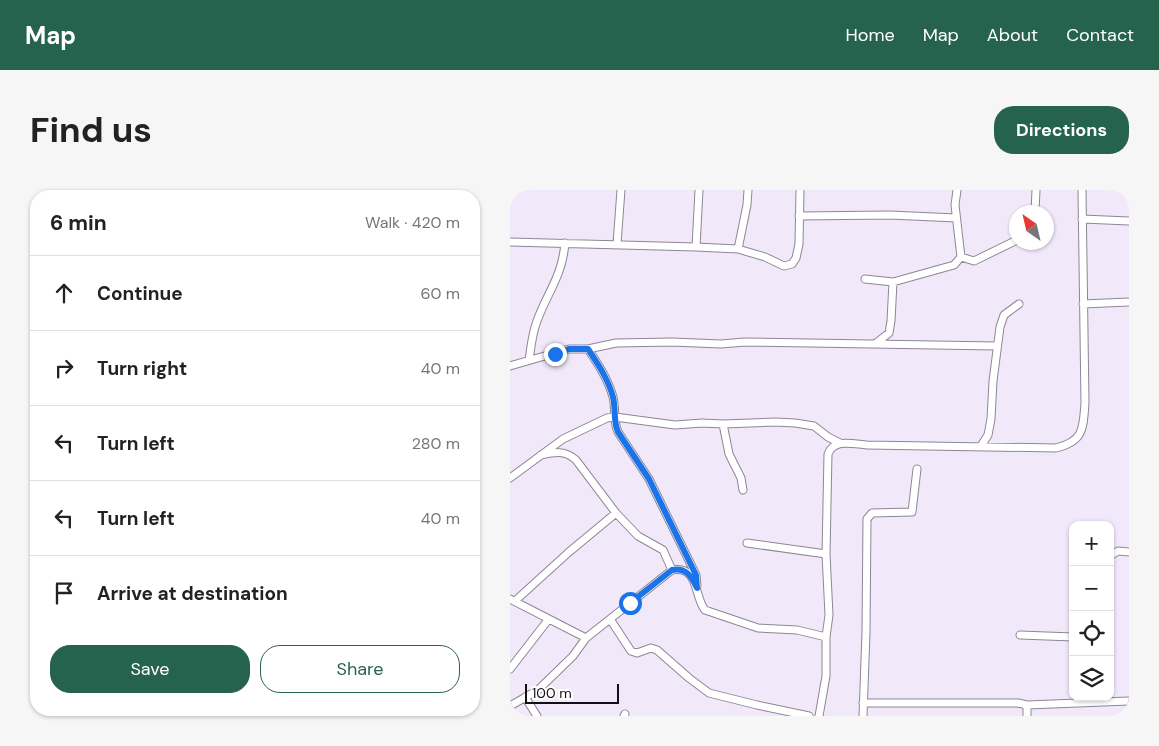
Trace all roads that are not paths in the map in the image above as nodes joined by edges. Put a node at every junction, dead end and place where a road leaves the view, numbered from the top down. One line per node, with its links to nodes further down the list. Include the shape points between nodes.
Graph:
1 (621, 190): 15 (street)
2 (699, 190): 17 (street)
3 (748, 190): 18 (street)
4 (800, 190): 9 (street)
5 (957, 190): 10 (street)
6 (1036, 190): 8 (street)
7 (1082, 190): 11 (street)
8 (1035, 205)
9 (799, 216): 10 (street); 18 (street, via 799,244 792,264 784,266)
10 (956, 218): 19 (street)
11 (1082, 218): 12 (street); 24 (street)
12 (1129, 221)
13 (510, 242): 14 (street)
14 (565, 243): 15 (street); 28 (street, via 559,276 536,321)
15 (617, 244): 17 (street)
16 (1009, 244): 19 (street, via 974,261)
17 (696, 247): 18 (street)
18 (738, 249)
19 (961, 257): 21 (street, via 954,265)
20 (865, 279): 21 (street)
21 (893, 282): 25 (street, via 889,333)
22 (1129, 302): 24 (street)
23 (1020, 304): 26 (street, via 1004,315)
24 (1084, 304): 34 (street, via 1086,403 1078,438 1056,448)
25 (874, 345): 26 (street); 27 (street, via 653,342 616,343)
26 (997, 346): 34 (street, via 991,420 988,435)
27 (588, 349): 28 (street, via 569,349); 30 (street, via 610,387)
28 (529, 360): 29 (street)
29 (510, 366)
30 (615, 417): 31 (street, via 668,425); 36 (street, via 563,439); 46 (street, via 618,432 649,479 696,575)
31 (723, 424): 32 (street, via 795,422 814,426); 39 (street, via 729,454)
32 (828, 437): 33 (street); 35 (street)
33 (840, 443): 34 (street); 35 (street)
34 (981, 446)
35 (830, 450): 43 (street)
36 (539, 455): 38 (street); 40 (street, via 570,454)
37 (917, 469): 59 (street, via 912,512 872,512 867,518)
38 (510, 478)
39 (743, 490)
40 (616, 513): 45 (street, via 638,536 663,550); 47 (street)
41 (746, 542): 43 (street)
42 (1129, 552): 44 (street)
43 (826, 554): 51 (street, via 829,615)
44 (1114, 554)
45 (672, 570): 46 (street, via 686,572); 48 (street)
46 (697, 588): 51 (street, via 702,608 718,616 758,628 797,630)
47 (512, 600): 49 (street)
48 (610, 619): 53 (street); 63 (street, via 631,651 657,650 709,693)
49 (548, 620): 53 (street); 54 (street)
50 (1020, 635): 52 (street)
51 (826, 636): 64 (street, via 826,676)
52 (1069, 637)
53 (586, 638): 55 (street, via 562,667 538,690)
54 (510, 669)
55 (525, 697): 61 (street); 62 (street)
56 (1084, 701): 60 (street)
57 (1114, 701): 58 (street)
58 (1129, 701)
59 (863, 703): 60 (street); 65 (street)
60 (1027, 705): 66 (street)
61 (510, 706)
62 (537, 716)
63 (809, 716)
64 (818, 716)
65 (863, 716)
66 (1027, 716)

